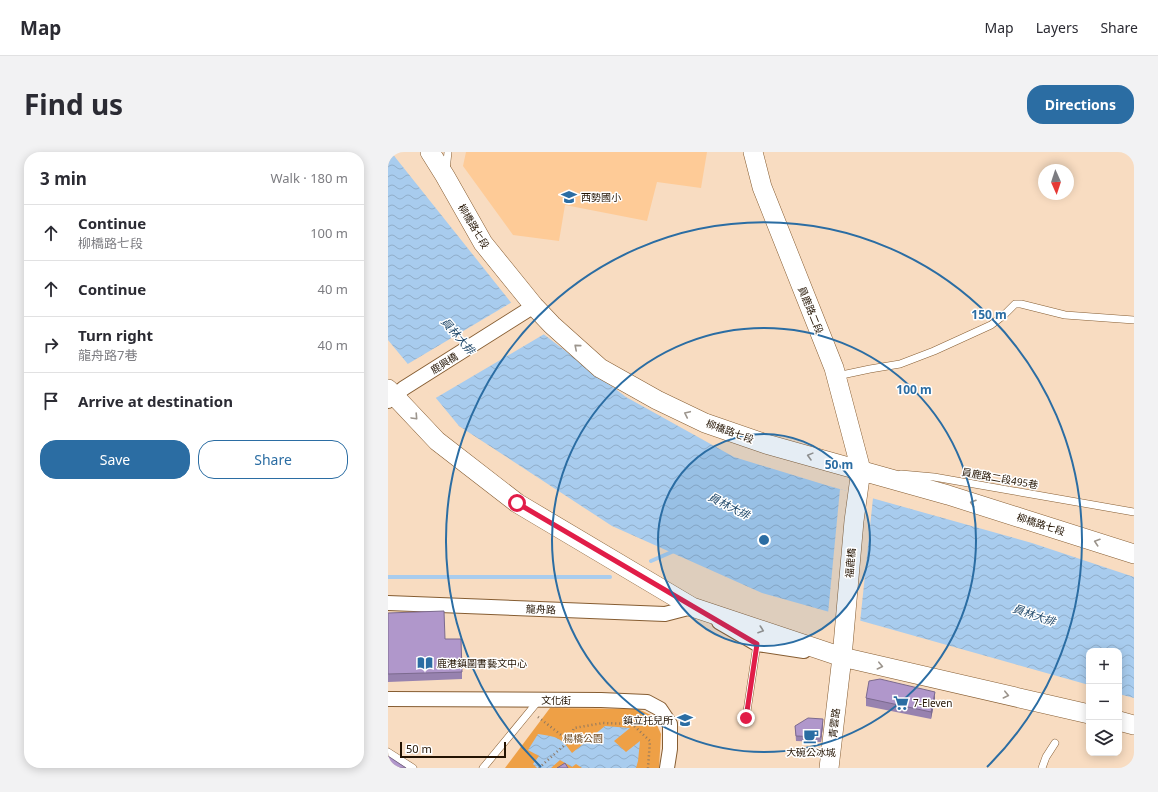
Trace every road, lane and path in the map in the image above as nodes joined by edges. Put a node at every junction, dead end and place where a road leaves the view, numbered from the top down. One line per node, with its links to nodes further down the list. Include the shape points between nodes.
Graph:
1 (430, 152): 4 (main road, 柳橋路七段)
2 (448, 152): 4 (lane)
3 (753, 152): 7 (main road, 員鹿路二段, via 762,188)
4 (445, 176): 5 (main road, 柳橋路七段, via 482,243)
5 (529, 309): 8 (street, 鹿興橋); 9 (main road, 柳橋路七段, one-way to 5, via 766,444 705,422 657,400 600,368 552,324)
6 (1134, 320): 7 (lane, via 1065,315 1015,304 991,325 934,351 900,364)
7 (836, 377): 9 (main road, 員鹿路二段)
8 (394, 393): 13 (main road, one-way to 13, via 437,442 517,503)
9 (861, 470): 10 (lane, 員鹿路二段495巷, via 934,477); 11 (main road, 柳橋路七段, one-way to 9, via 956,497); 15 (main road, 福鹿橋)
10 (1134, 512)
11 (1134, 554)
12 (388, 602): 13 (street, 龍舟路, via 665,614)
13 (692, 607): 14 (street); 15 (main road, one-way to 15)
14 (757, 644): 15 (street); 20 (lane)
15 (842, 657): 19 (main road, one-way to 19); 31 (main road, 青雲路)
16 (388, 699): 17 (street, 文化街)
17 (540, 700): 18 (lane); 30 (street, 文化街, via 647,702 660,709 670,724)
18 (530, 711): 23 (path); 27 (lane)
19 (1086, 713)
20 (746, 718)
21 (1122, 722): 22 (main road)
22 (1134, 725)
23 (569, 741): 28 (path); 29 (path, via 574,728 603,723 632,724 650,741)
24 (1055, 743): 32 (lane)
25 (388, 752): 26 (lane)
26 (413, 768)
27 (483, 768)
28 (539, 768)
29 (648, 768)
30 (667, 768)
31 (829, 768)
32 (1042, 768)

